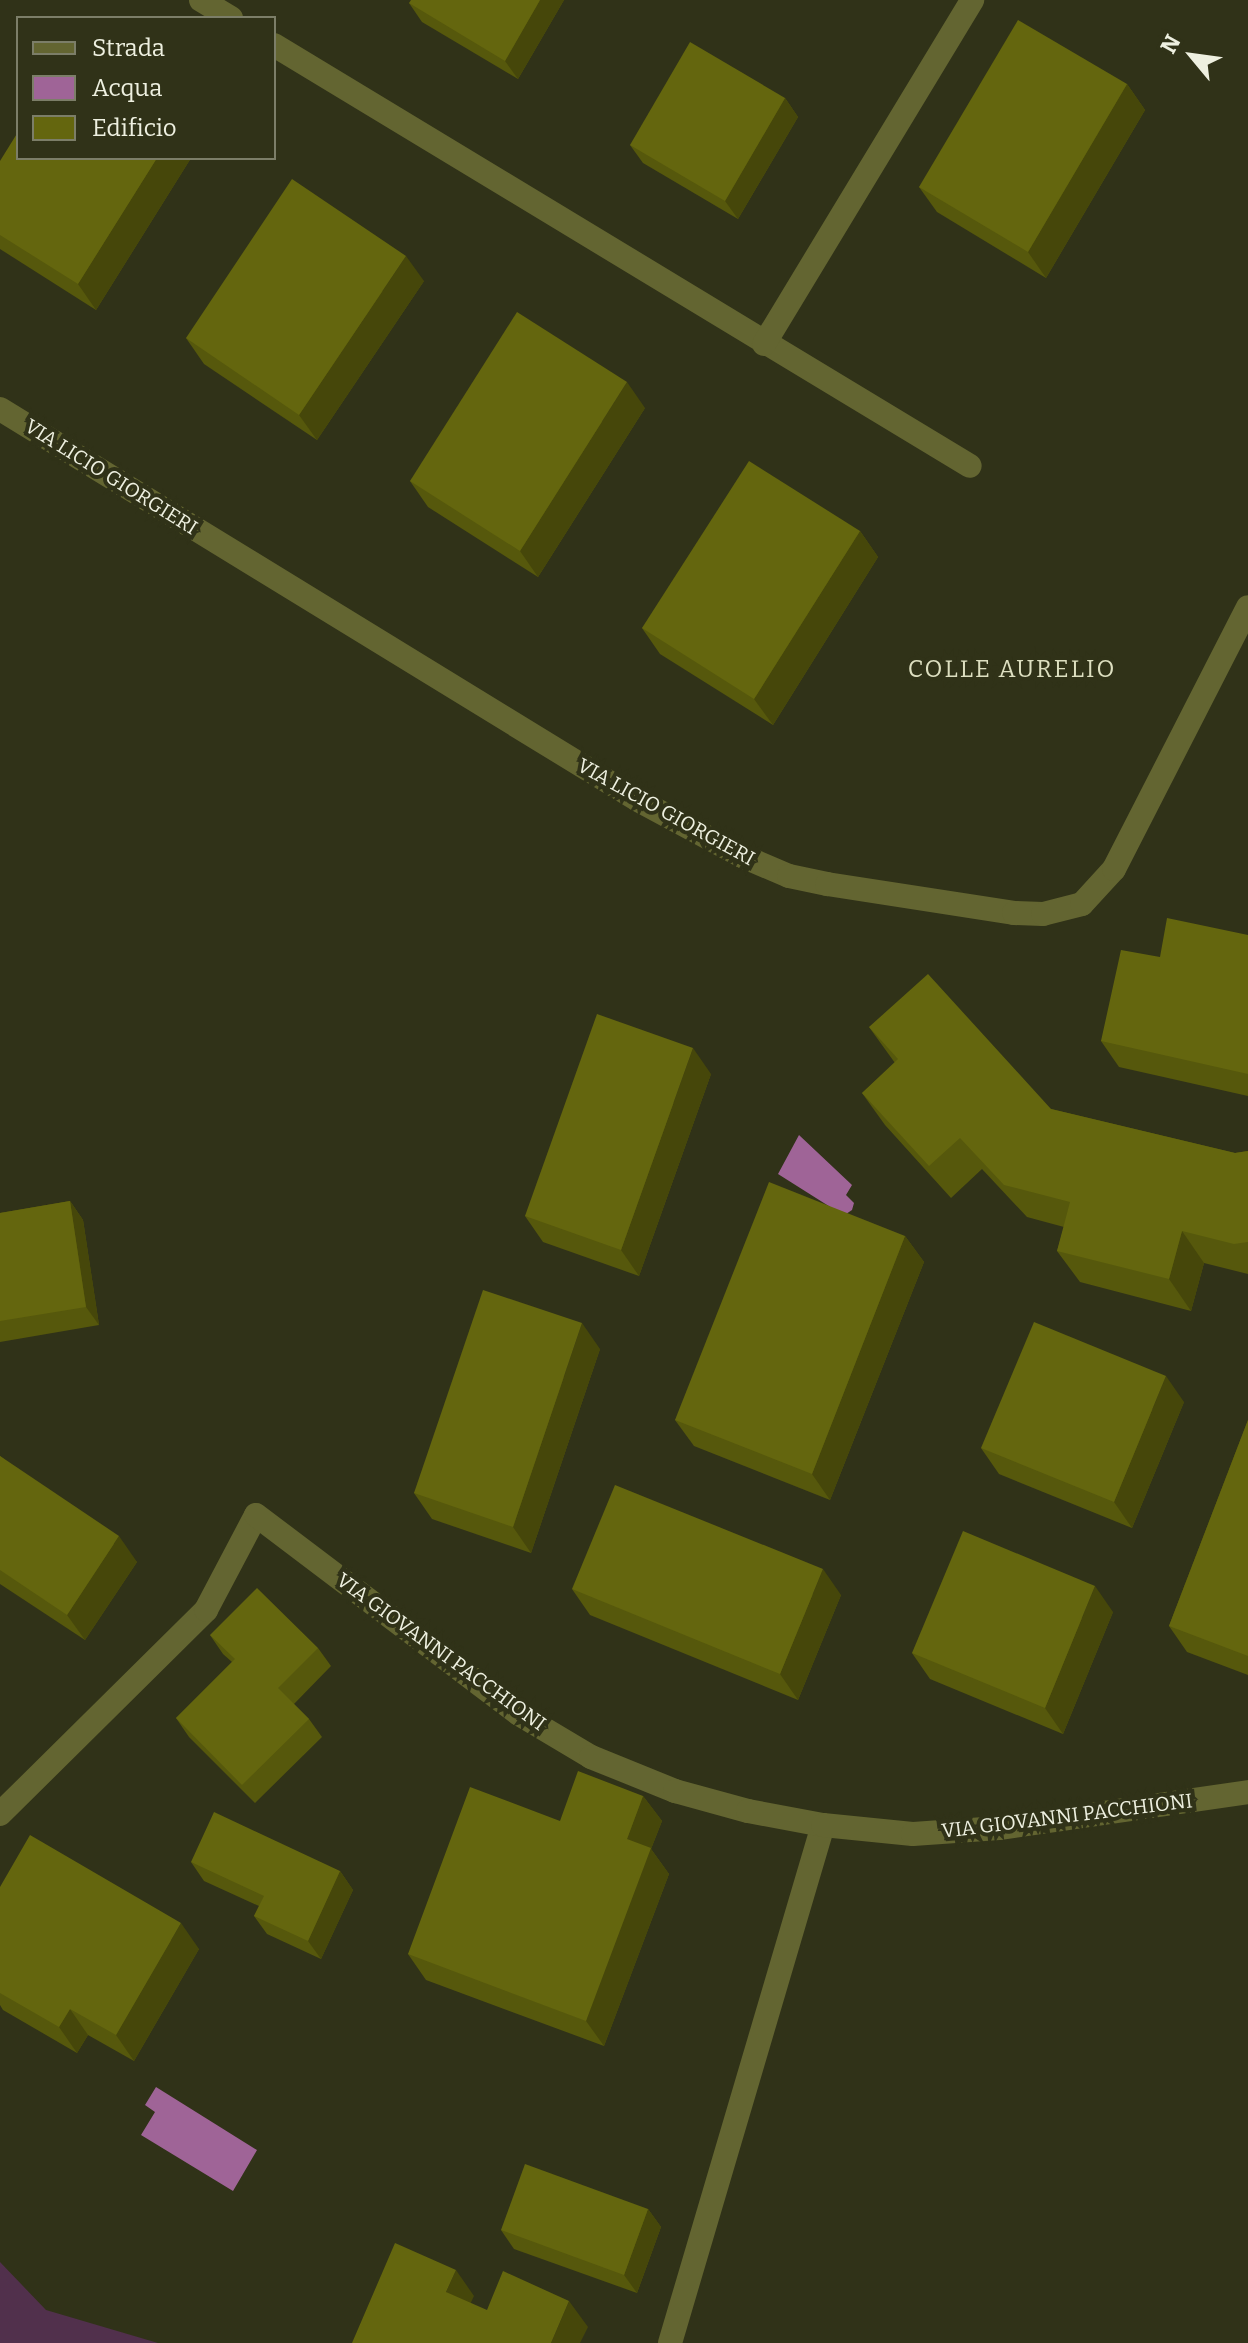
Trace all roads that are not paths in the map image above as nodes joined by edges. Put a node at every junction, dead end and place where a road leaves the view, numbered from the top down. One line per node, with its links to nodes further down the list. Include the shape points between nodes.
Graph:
1 (201, 0): 3 (street)
2 (972, 0): 5 (street)
3 (228, 16)
4 (276, 46): 5 (street)
5 (764, 344): 7 (street)
6 (0, 409): 8 (street, VIA LICIO GIORGIERI, via 638,800 742,856 789,876 827,884 1014,913 1043,914 1082,904 1114,869)
7 (970, 466)
8 (1248, 607)
9 (1248, 1792): 11 (street, VIA GIOVANNI PACCHIONI, via 999,1828 913,1834)
10 (0, 1814): 11 (street, VIA GIOVANNI PACCHIONI, via 206,1610 256,1515 519,1714 591,1757 675,1791)
11 (823, 1825): 12 (street)
12 (670, 2343)

